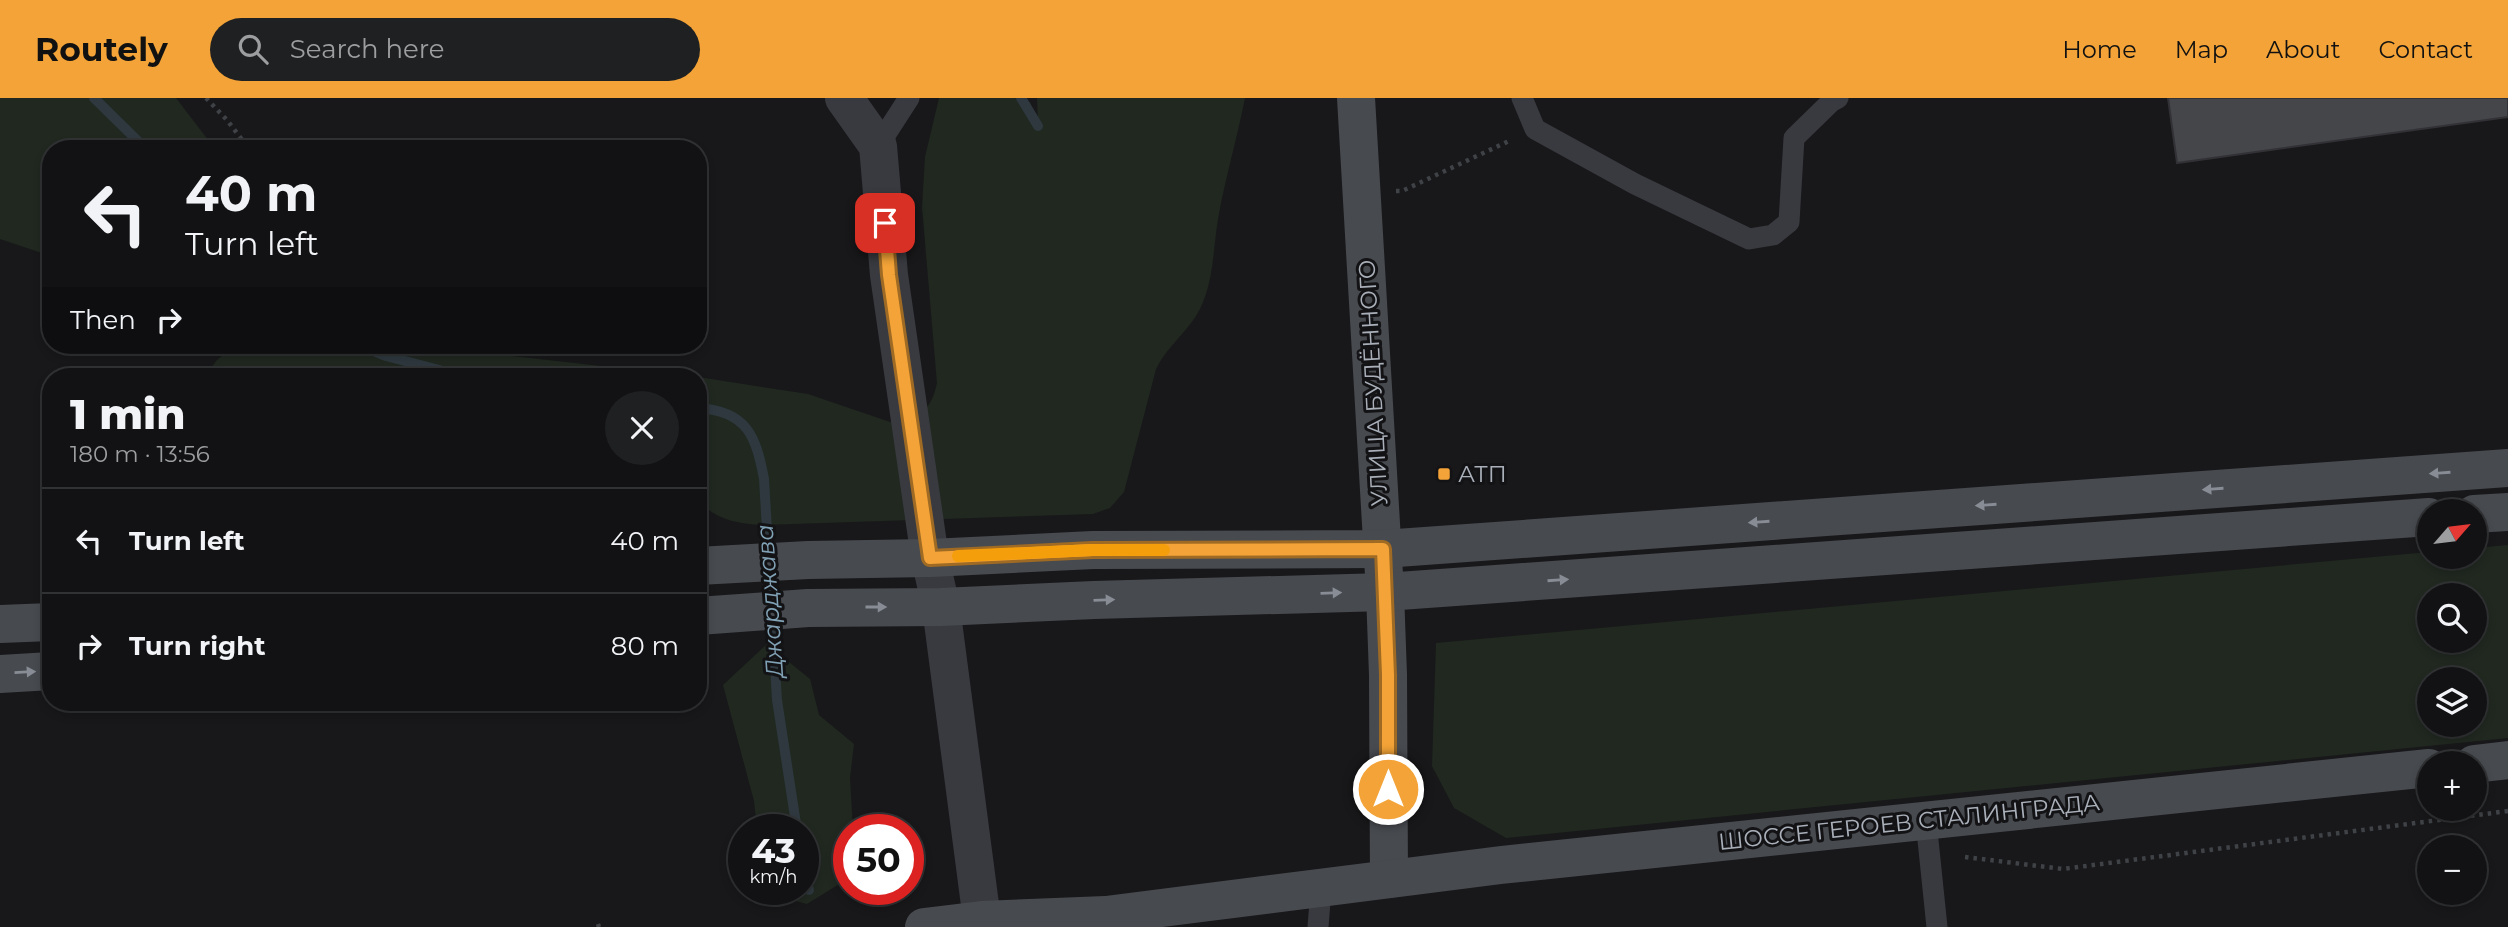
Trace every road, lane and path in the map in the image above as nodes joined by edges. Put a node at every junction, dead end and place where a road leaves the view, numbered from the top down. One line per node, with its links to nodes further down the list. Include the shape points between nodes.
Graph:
1 (206, 98): 8 (path)
2 (844, 98): 9 (street)
3 (909, 98): 9 (lane)
4 (1356, 98): 10 (main road, УЛИЦА БУДЁННОГО)
5 (1522, 98): 7 (lane)
6 (1838, 98): 7 (lane, via 1794,138 1788,222 1773,235 1749,239)
7 (1535, 129): 10 (path, via 1402,191)
8 (241, 140)
9 (878, 146): 16 (street, via 889,275)
10 (1361, 190): 15 (main road, УЛИЦА БУДЁННОГО)
11 (2508, 468): 15 (main road, one-way to 15)
12 (2508, 512): 13 (main road)
13 (2487, 513)
14 (2417, 518): 18 (main road, one-way to 14)
15 (1383, 549): 16 (main road, via 1093,550); 18 (main road, УЛИЦА БУДЁННОГО)
16 (930, 558): 17 (main road); 19 (street)
17 (712, 565)
18 (1385, 592): 19 (main road, one-way to 18); 30 (main road, УЛИЦА БУДЁННОГО)
19 (941, 607): 20 (main road, one-way to 19); 32 (street)
20 (715, 614)
21 (42, 622): 22 (main road)
22 (0, 624)
23 (42, 672): 24 (main road, one-way to 23)
24 (0, 674)
25 (2508, 760): 26 (main road)
26 (2487, 762)
27 (2417, 770): 29 (main road, ШОССЕ ГЕРОЕВ СТАЛИНГРАДА)
28 (2508, 811): 29 (path, via 2063,869)
29 (1927, 837): 30 (main road, ШОССЕ ГЕРОЕВ СТАЛИНГРАДА, via 1501,865); 35 (lane)
30 (1389, 879): 31 (main road, ШОССЕ ГЕРОЕВ СТАЛИНГРАДА)
31 (1321, 889): 32 (main road, ШОССЕ ГЕРОЕВ СТАЛИНГРАДА, via 1106,915); 34 (lane)
32 (982, 920): 33 (main road, ШОССЕ ГЕРОЕВ СТАЛИНГРАДА)
33 (924, 927)
34 (1318, 927)
35 (1937, 927)

